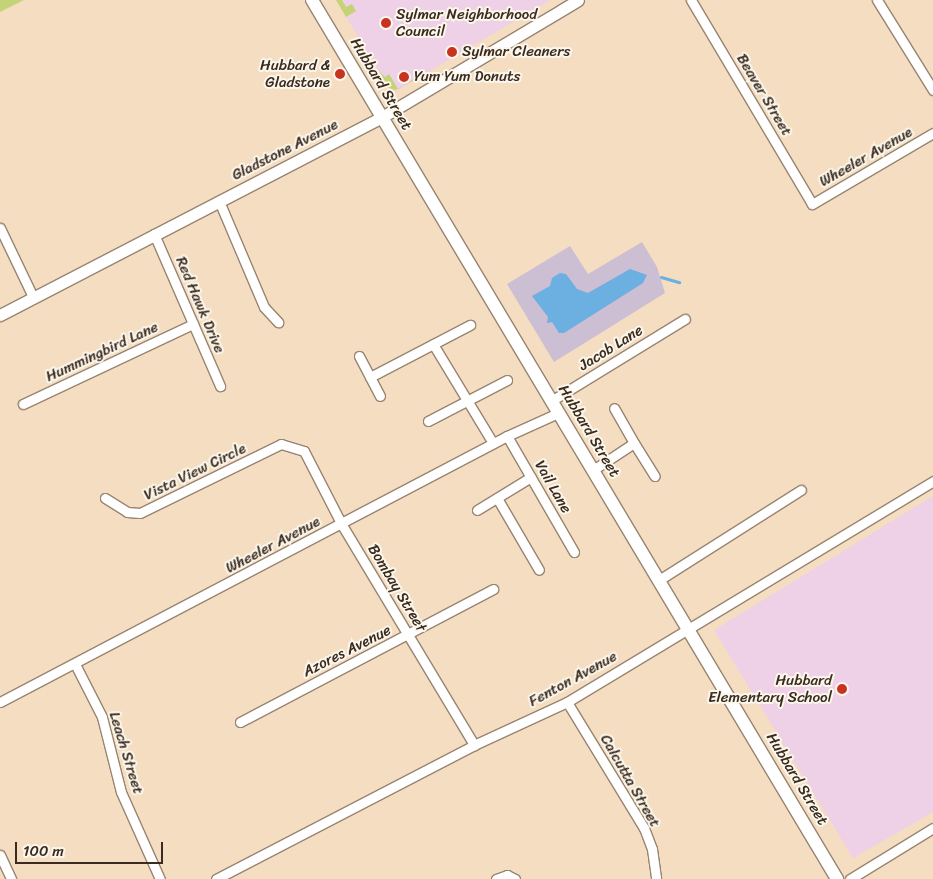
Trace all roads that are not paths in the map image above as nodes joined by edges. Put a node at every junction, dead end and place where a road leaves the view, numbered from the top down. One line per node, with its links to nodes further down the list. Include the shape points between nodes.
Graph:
1 (312, 0): 6 (main road, Hubbard Street)
2 (578, 0): 6 (street, Gladstone Avenue)
3 (691, 0): 9 (street, Beaver Street)
4 (877, 0): 5 (street)
5 (933, 90)
6 (382, 117): 8 (street, Gladstone Avenue); 25 (main road, Hubbard Street)
7 (933, 133): 9 (street, Wheeler Avenue)
8 (219, 201): 11 (street, Gladstone Avenue); 15 (street, via 264,307)
9 (812, 204)
10 (0, 228): 12 (street)
11 (154, 234): 12 (street, Gladstone Avenue); 16 (street, Red Hawk Drive)
12 (33, 297): 13 (street, Gladstone Avenue)
13 (0, 315)
14 (685, 319): 25 (street, Jacob Lane)
15 (278, 322)
16 (193, 324): 22 (street, Red Hawk Drive); 26 (street, Hummingbird Lane)
17 (470, 325): 18 (street)
18 (433, 344): 20 (street); 24 (street)
19 (359, 356): 20 (street)
20 (370, 377): 23 (street)
21 (507, 380): 24 (street)
22 (220, 386)
23 (380, 396)
24 (467, 401): 29 (street); 31 (street)
25 (552, 402): 28 (main road, Hubbard Street)
26 (23, 404)
27 (614, 408): 32 (street)
28 (558, 413): 30 (street, Wheeler Avenue); 34 (main road, Hubbard Street)
29 (428, 421)
30 (507, 436): 31 (street, Wheeler Avenue); 36 (street, Vail Lane)
31 (493, 443): 42 (street, Wheeler Avenue)
32 (634, 443): 34 (street); 35 (street)
33 (297, 447): 39 (street, Vista View Circle, via 281,444 149,511 127,512); 42 (street, Bombay Street, via 308,454)
34 (593, 470): 45 (main road, Hubbard Street)
35 (655, 476)
36 (531, 477): 40 (street); 43 (street, Vail Lane)
37 (933, 482): 47 (street, Fenton Avenue)
38 (801, 490): 45 (street)
39 (105, 498)
40 (497, 498): 41 (street); 44 (street)
41 (477, 510)
42 (342, 525): 48 (street, Bombay Street); 49 (street, Wheeler Avenue)
43 (574, 552)
44 (539, 570)
45 (659, 580): 47 (main road, Hubbard Street)
46 (493, 589): 48 (street, Azores Avenue)
47 (688, 627): 51 (street, Fenton Avenue); 62 (main road, Hubbard Street)
48 (410, 635): 52 (street, Azores Avenue); 53 (street, Bombay Street)
49 (75, 664): 50 (street, Wheeler Avenue); 57 (street, Leach Street, via 102,716 121,792)
50 (0, 702)
51 (568, 702): 53 (street, Fenton Avenue); 61 (street, Calcutta Street, via 644,828 656,863)
52 (240, 722)
53 (474, 745): 58 (street, Fenton Avenue)
54 (933, 828): 63 (street)
55 (0, 855): 56 (street)
56 (12, 879)
57 (160, 879)
58 (216, 879)
59 (496, 879): 60 (street, via 507,875)
60 (515, 879)
61 (656, 879)
62 (837, 879)
63 (850, 879)

